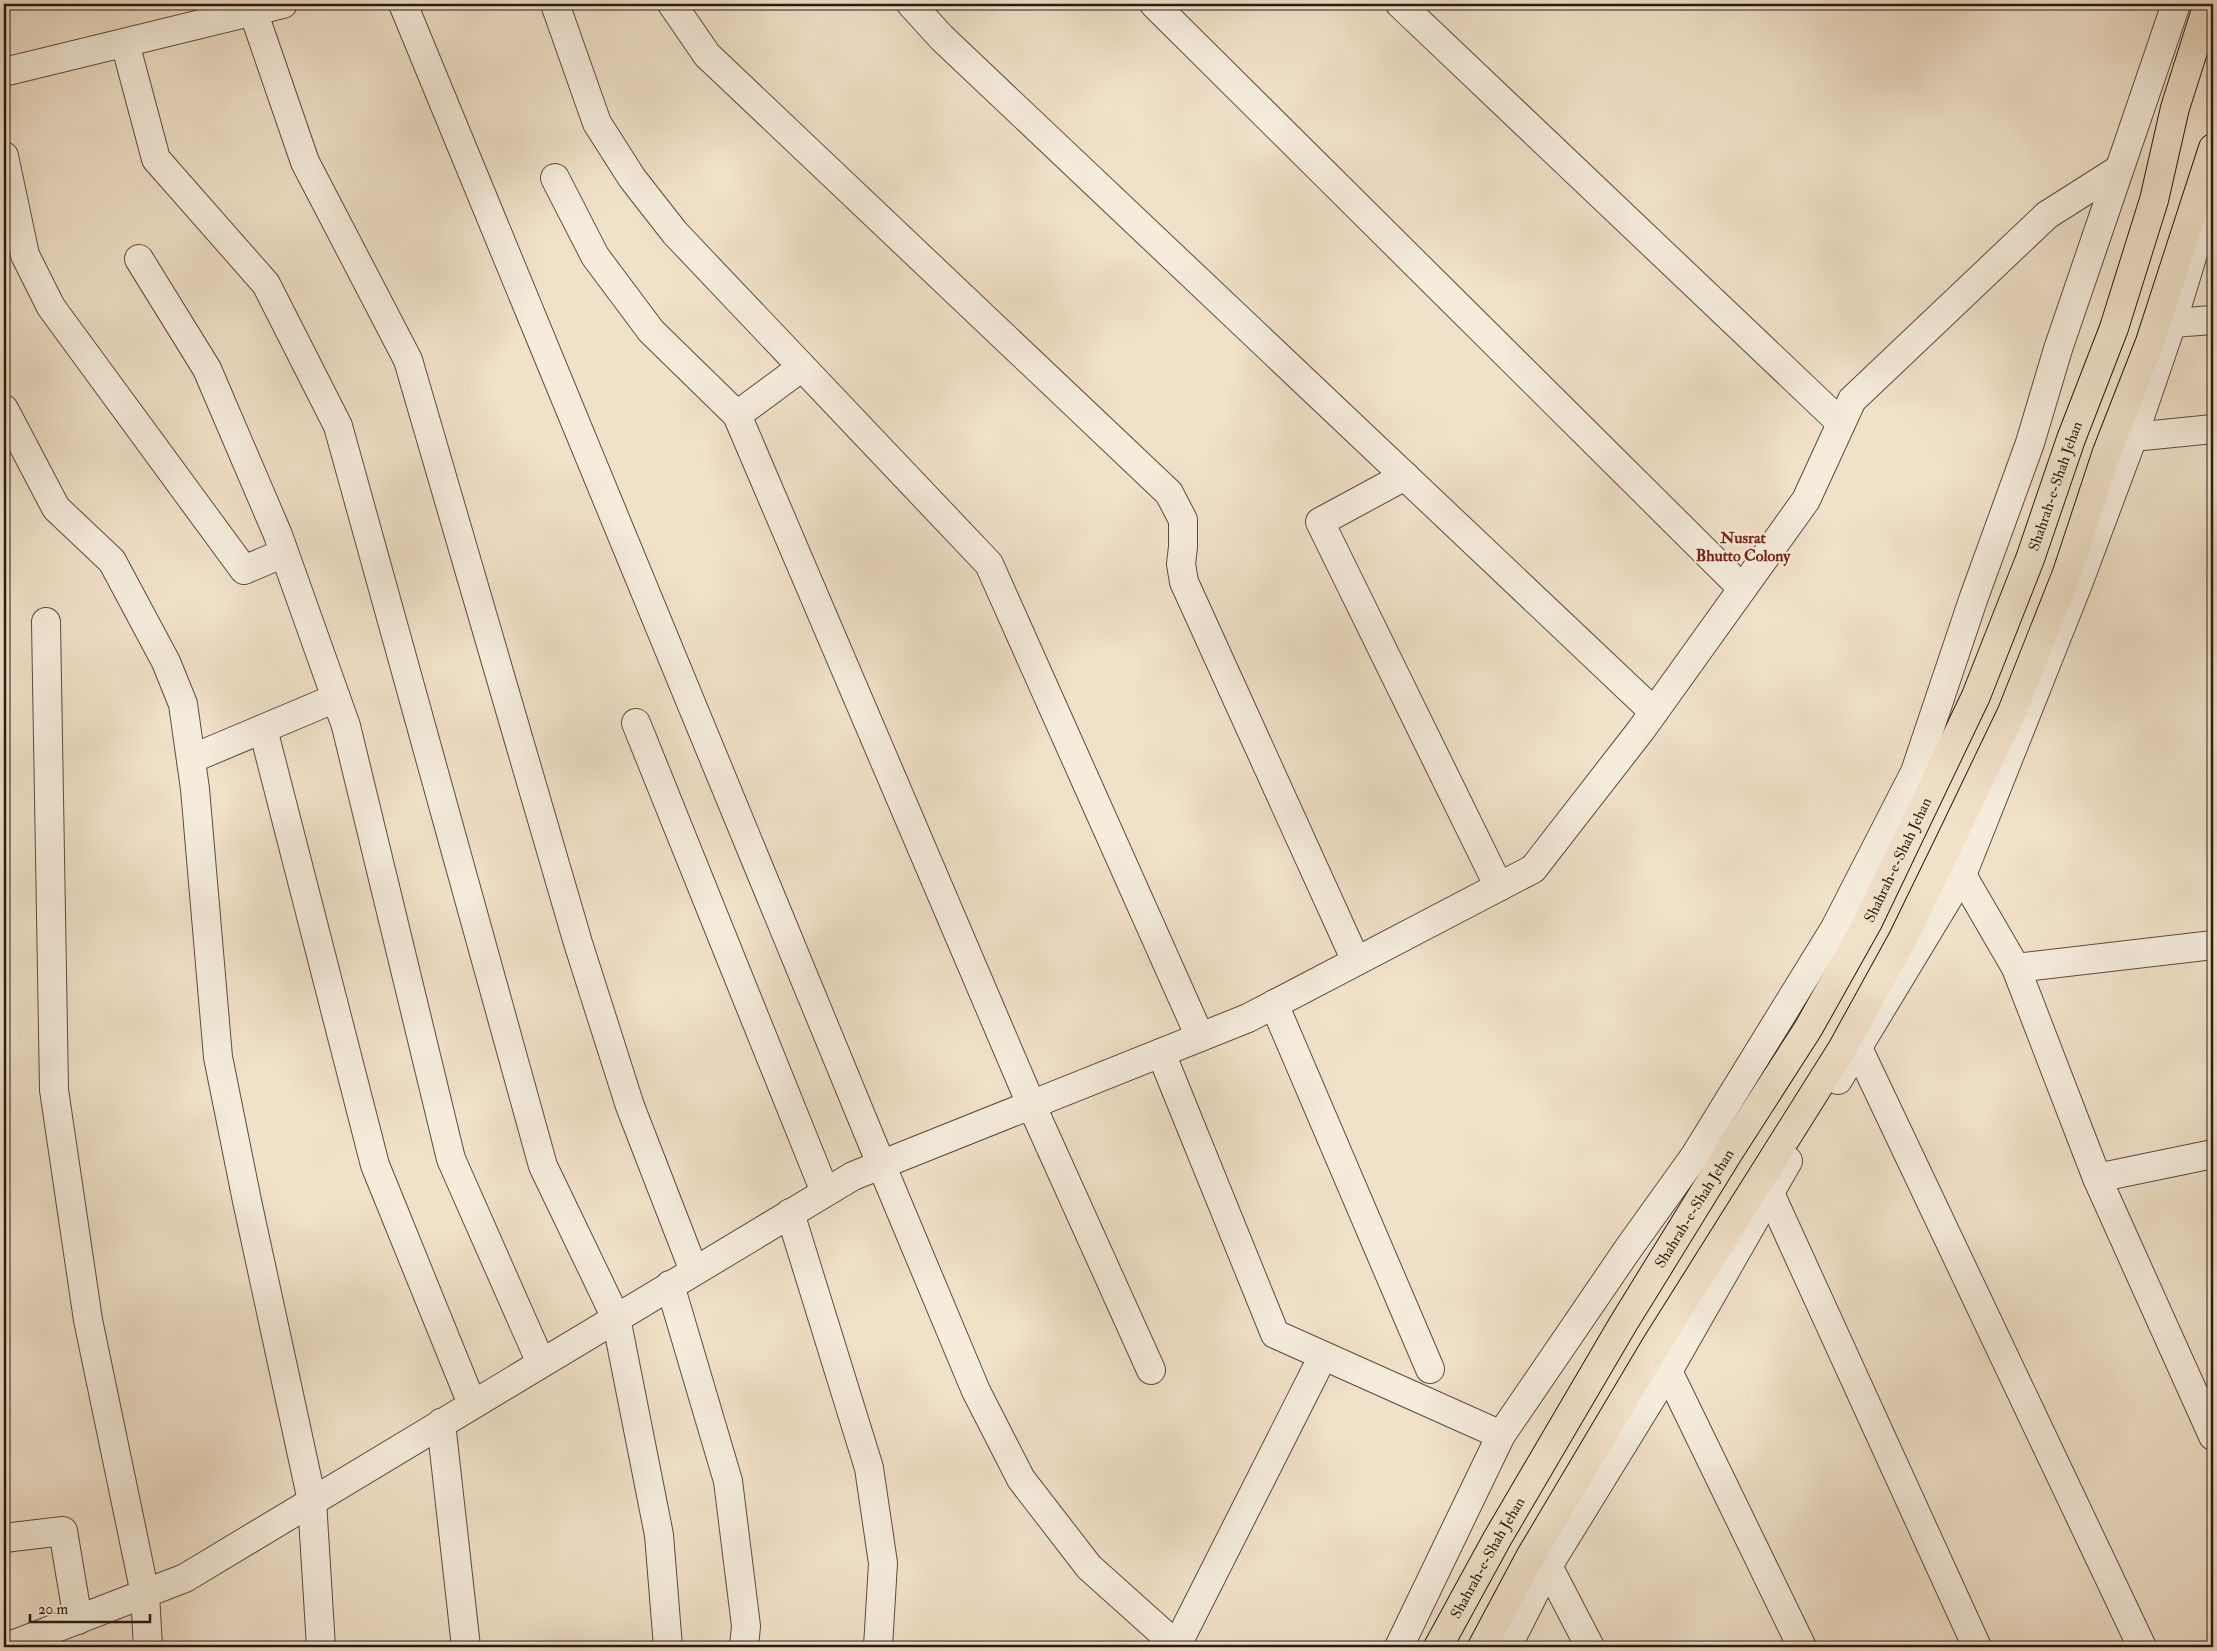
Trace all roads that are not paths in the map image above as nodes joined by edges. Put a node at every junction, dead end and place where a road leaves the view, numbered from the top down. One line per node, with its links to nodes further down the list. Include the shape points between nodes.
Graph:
1 (283, 4): 10 (street)
2 (403, 4): 47 (street)
3 (555, 4): 21 (street, via 597,122 632,178 676,233)
4 (672, 4): 39 (street, via 706,55 1169,492 1183,520 1181,564 1184,582)
5 (911, 4): 27 (street, via 942,38)
6 (1154, 4): 29 (street)
7 (1400, 4): 24 (street)
8 (2176, 4): 15 (street)
9 (2208, 4): 78 (main road, Shahrah-e-Shah Jehan, via 2176,108 2154,200 2114,328 1976,696 1868,922 1808,1029 1623,1324 1501,1531)
10 (253, 11): 11 (street); 52 (street, via 305,162 408,360 578,943 630,1106)
11 (124, 43): 12 (street); 54 (street, via 156,159 266,284 338,426 543,1166)
12 (4, 72)
13 (2213, 148): 79 (main road, via 2150,342 2107,452 2067,573 2012,712 1902,940 1842,1049 1656,1345 1530,1558)
14 (4, 156): 28 (street, via 25,256 51,307 244,570)
15 (2118, 170): 24 (street, via 2047,214 1852,400); 62 (street, via 2030,443 1915,772 1834,928 1694,1157)
16 (555, 178): 23 (street, via 594,256 651,331)
17 (2213, 188): 20 (street)
18 (139, 258): 28 (street, via 206,369)
19 (2213, 320): 20 (street)
20 (2172, 323): 26 (street)
21 (802, 367): 23 (street); 42 (street, via 989,564)
22 (4, 409): 35 (street, via 56,508 112,561 166,662 183,704)
23 (737, 415): 45 (street)
24 (1841, 423): 29 (street, via 1806,500)
25 (2213, 428): 26 (street)
26 (2133, 437): 36 (street)
27 (1405, 476): 32 (street); 37 (street, via 1320,522)
28 (284, 554): 31 (street)
29 (1742, 588): 32 (street)
30 (46, 622): 67 (street, via 54,1090 88,1320)
31 (336, 698): 34 (street); 56 (street, via 346,726 451,1159)
32 (1654, 712): 37 (street, via 1533,869)
33 (636, 723): 50 (street)
34 (263, 729): 35 (street); 60 (street, via 375,1165)
35 (191, 759): 64 (street, via 218,1057)
36 (1962, 875): 40 (street); 43 (street)
37 (1499, 887): 39 (street)
38 (2213, 945): 40 (street)
39 (1356, 961): 41 (street)
40 (2016, 968): 48 (street)
41 (1274, 1004): 42 (street); 57 (street)
42 (1200, 1037): 44 (street)
43 (1858, 1048): 49 (street); 84 (street)
44 (1161, 1053): 45 (street); 55 (street, via 1275,1334)
45 (1030, 1104): 47 (street); 58 (street)
46 (2213, 1154): 48 (street)
47 (880, 1164): 50 (street); 76 (street, via 976,1390 1022,1479 1089,1567)
48 (2097, 1178): 63 (street)
49 (1769, 1191): 59 (street); 83 (street)
50 (825, 1192): 51 (street)
51 (790, 1213): 52 (street); 75 (street, via 869,1468 883,1563)
52 (694, 1271): 53 (street)
53 (670, 1285): 54 (street); 74 (street, via 728,1481 746,1626)
54 (616, 1318): 56 (street); 73 (street, via 659,1535)
55 (1323, 1356): 62 (street); 76 (street)
56 (541, 1362): 60 (street)
57 (1430, 1369)
58 (1151, 1370)
59 (1668, 1371): 66 (street); 82 (street)
60 (472, 1404): 61 (street)
61 (440, 1423): 64 (street); 72 (street)
62 (1501, 1435): 77 (street)
63 (2213, 1436)
64 (312, 1501): 67 (street, via 185,1578); 71 (street)
65 (4, 1538): 68 (street, via 63,1531)
66 (1548, 1566): 80 (street); 81 (street)
67 (145, 1594): 68 (street); 70 (street)
68 (78, 1620): 69 (street)
69 (7, 1647)
70 (148, 1647)
71 (321, 1647)
72 (466, 1647)
73 (668, 1647)
74 (744, 1647)
75 (878, 1647)
76 (1177, 1647)
77 (1399, 1647)
78 (1438, 1647)
79 (1482, 1647)
80 (1507, 1647)
81 (1590, 1647)
82 (1802, 1647)
83 (1977, 1647)
84 (2142, 1647)

